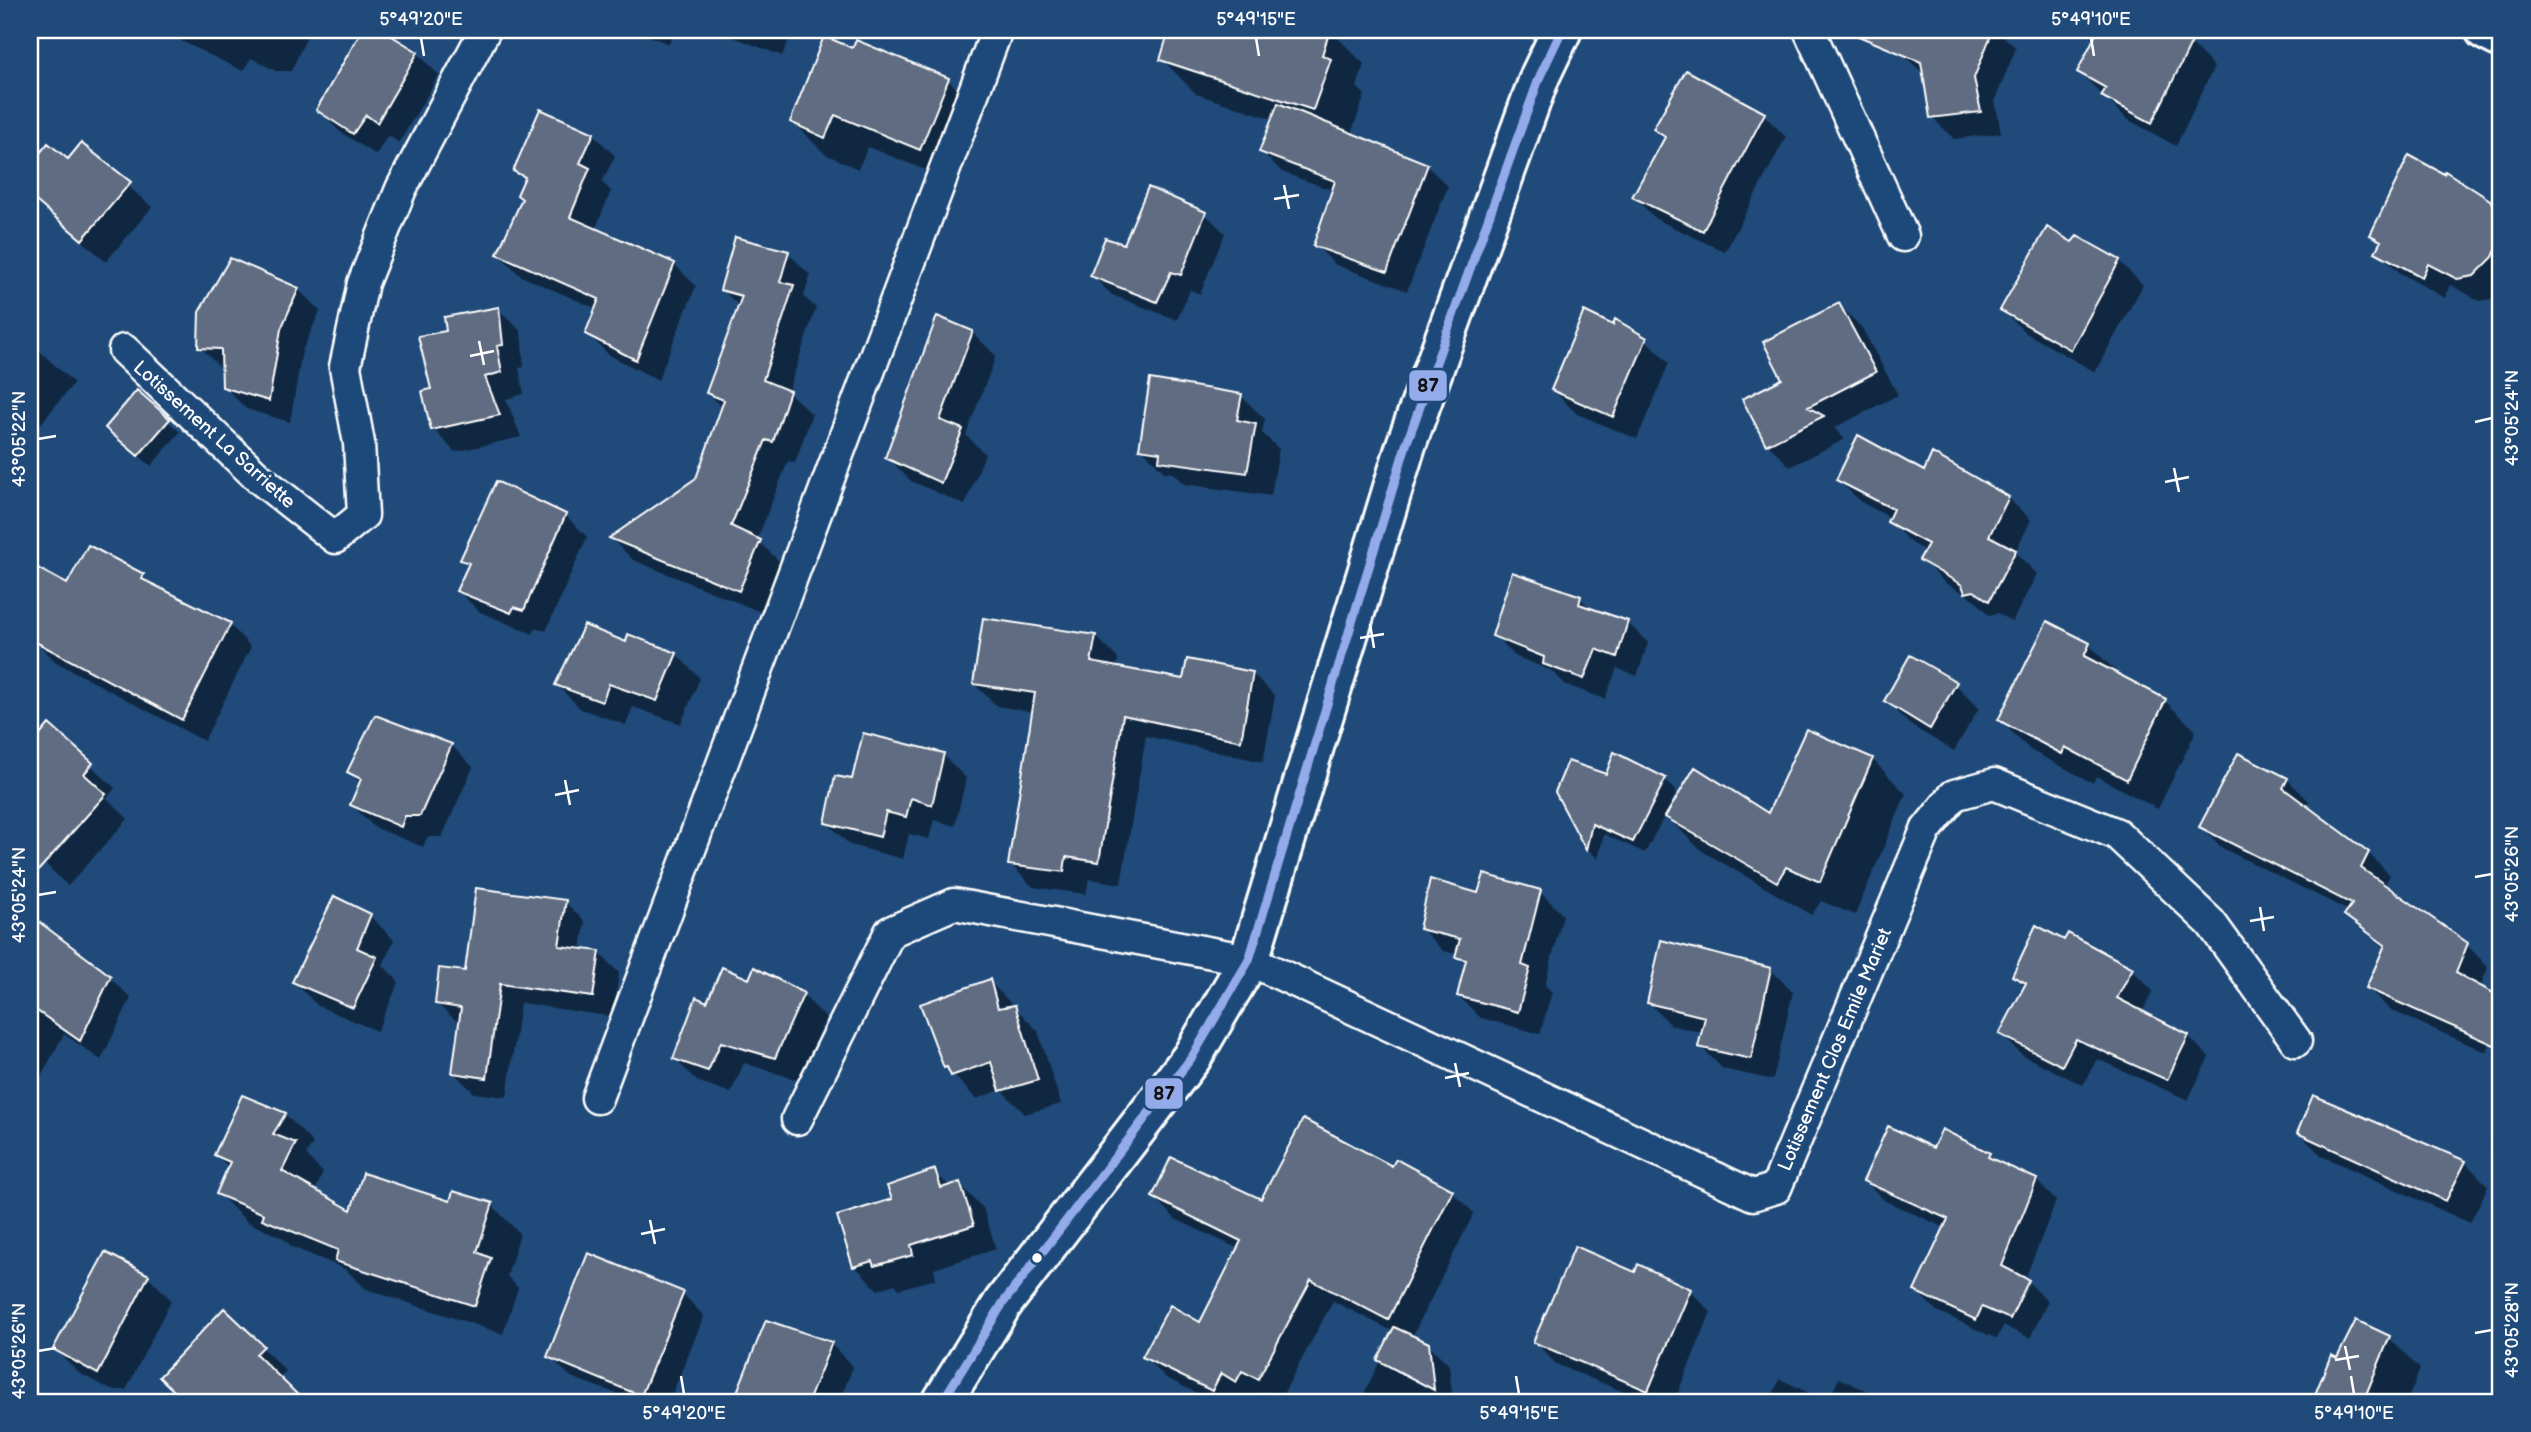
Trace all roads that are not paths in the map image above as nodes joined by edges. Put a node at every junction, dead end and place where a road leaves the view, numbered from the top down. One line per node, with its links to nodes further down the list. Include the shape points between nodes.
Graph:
1 (485, 30): 8 (lane, Lotissement La Sarriette, via 401,189 363,283 345,367 359,443 363,515 335,538 260,479)
2 (997, 30): 11 (lane)
3 (1562, 30): 9 (street, via 1540,76 1406,445)
4 (1809, 30): 7 (lane)
5 (2485, 30): 6 (street)
6 (2501, 38)
7 (1903, 236)
8 (124, 350)
9 (1249, 960): 10 (lane, Lotissement Clos Emile Mariet, via 1753,1195 1776,1188 1926,830 1954,795 1994,784 2117,834 2211,923); 12 (lane, via 954,904 890,932); 13 (street, via 1192,1057 1003,1303)
10 (2296, 1041)
11 (597, 1098)
12 (797, 1119)
13 (951, 1399)

